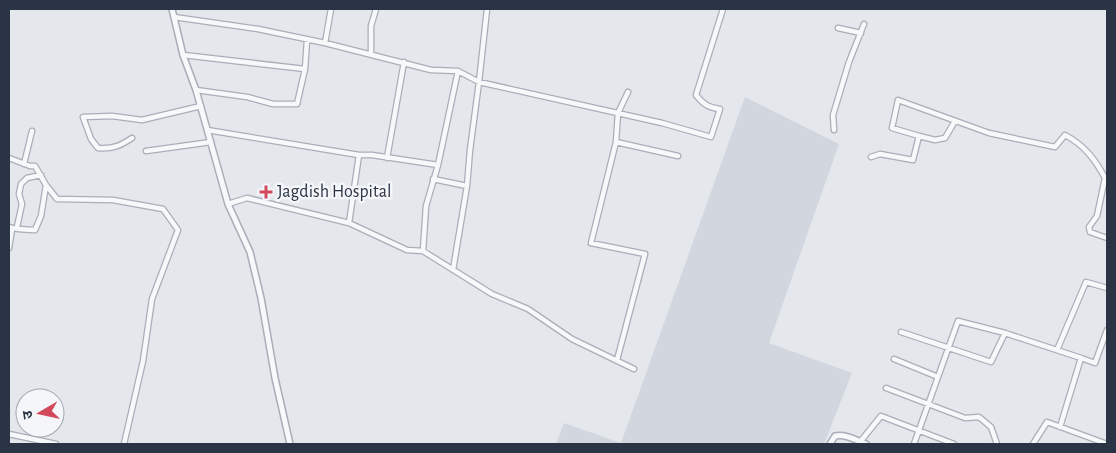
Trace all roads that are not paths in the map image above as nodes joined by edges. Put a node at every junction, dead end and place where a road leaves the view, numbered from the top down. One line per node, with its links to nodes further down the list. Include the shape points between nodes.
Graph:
1 (172, 9): 7 (street)
2 (331, 9): 12 (street)
3 (376, 9): 13 (street, via 371,26)
4 (480, 9): 6 (street)
5 (723, 9): 22 (street, via 696,95 702,103 720,109 711,138)
6 (487, 10): 18 (street)
7 (174, 17): 11 (street); 14 (street)
8 (864, 24): 10 (street)
9 (838, 28): 10 (street)
10 (860, 33): 25 (street, via 832,115)
11 (307, 40): 12 (street); 16 (street)
12 (325, 43): 13 (street)
13 (371, 54): 15 (street)
14 (183, 55): 16 (street); 19 (street)
15 (404, 62): 17 (street, via 431,70); 36 (street)
16 (305, 69): 19 (street, via 297,104 274,104)
17 (458, 71): 18 (street); 38 (street)
18 (480, 82): 22 (street); 42 (street)
19 (196, 90): 21 (street)
20 (628, 92): 22 (street)
21 (200, 106): 24 (street); 28 (street, via 142,120 83,117 98,148 120,146)
22 (618, 113): 30 (street)
23 (955, 121): 27 (street, via 945,138 935,140); 27 (street, via 898,100 892,128); 46 (street, via 989,133 1055,147 1065,135 1076,141 1095,158 1105,178 1097,216 1089,227 1090,232)
24 (207, 130): 29 (street); 32 (street)
25 (834, 130)
26 (32, 131): 37 (street)
27 (919, 136): 34 (street, via 913,160 880,154)
28 (132, 138)
29 (211, 142): 31 (street); 43 (street)
30 (616, 142): 33 (street); 58 (street, via 591,243 645,254)
31 (146, 151)
32 (358, 154): 36 (street); 44 (street)
33 (678, 156)
34 (871, 157)
35 (9, 158): 37 (street)
36 (387, 158): 38 (street)
37 (24, 164): 39 (street, via 35,166)
38 (438, 165): 40 (street)
39 (41, 175): 41 (street); 45 (street, via 27,178 21,184 22,204)
40 (433, 179): 42 (street); 48 (street, via 426,206)
41 (46, 185): 45 (street, via 41,216 34,230); 68 (street, via 57,199 113,200 163,209 178,230 152,299 143,361)
42 (467, 186): 49 (street)
43 (228, 204): 44 (street, via 247,198); 69 (street, via 250,252)
44 (349, 222): 48 (street, via 407,250)
45 (13, 228): 47 (street)
46 (1107, 238)
47 (9, 248)
48 (423, 250): 49 (street)
49 (453, 270): 58 (street, via 492,294 528,309 572,339)
50 (1107, 288): 55 (street, via 1086,282)
51 (1107, 330): 56 (street, via 1095,363)
52 (901, 332): 54 (street)
53 (1005, 333): 54 (street, via 991,362); 54 (street, via 958,320); 55 (street)
54 (948, 348): 60 (street)
55 (1057, 350): 56 (street)
56 (1081, 358): 63 (street)
57 (894, 359): 60 (street)
58 (617, 360): 59 (street)
59 (634, 369)
60 (938, 377): 62 (street)
61 (886, 388): 62 (street)
62 (928, 404): 64 (street); 73 (street, via 965,418 979,417 991,427)
63 (1060, 427): 74 (street, via 1046,422); 75 (street)
64 (919, 431): 66 (street, via 881,416); 71 (street); 72 (street)
65 (9, 434): 67 (street)
66 (863, 443): 70 (street, via 839,435)
67 (56, 444)
68 (124, 444)
69 (290, 444)
70 (830, 444)
71 (914, 444)
72 (954, 444)
73 (997, 444)
74 (1033, 444)
75 (1107, 444)

